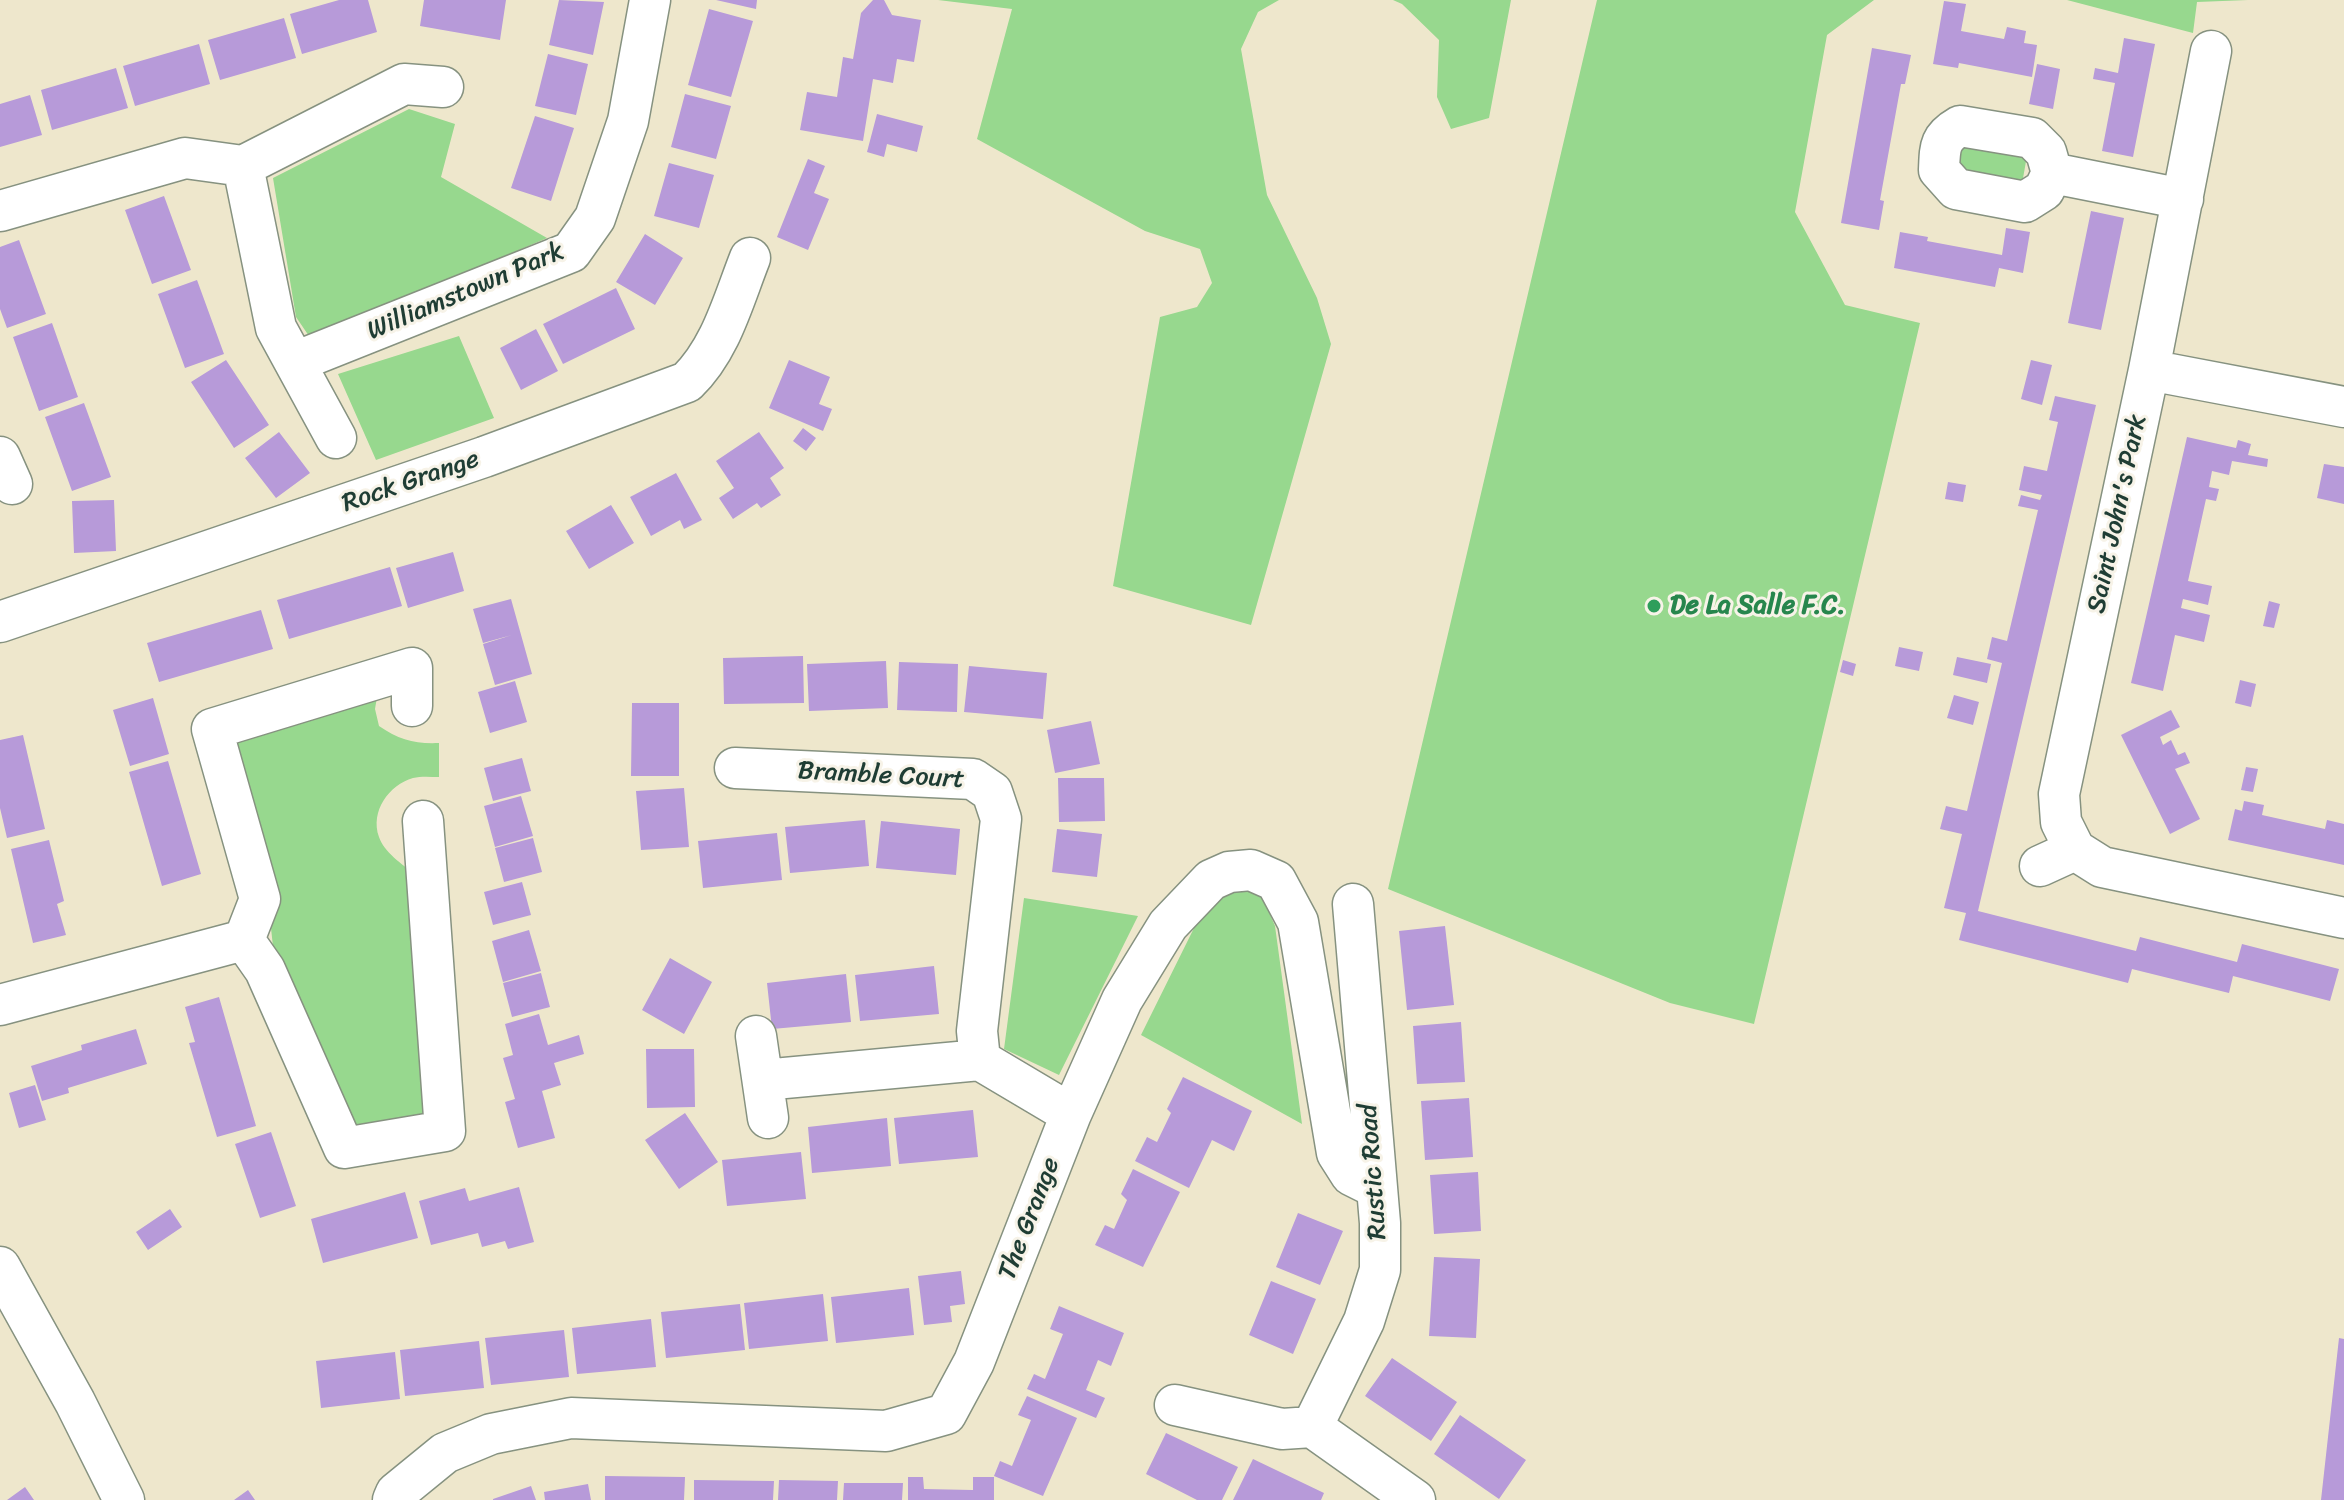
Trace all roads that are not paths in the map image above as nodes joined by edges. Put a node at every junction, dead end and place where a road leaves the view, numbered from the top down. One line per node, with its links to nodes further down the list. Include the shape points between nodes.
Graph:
1 (650, 0): 9 (street, Williamstown Park, via 628,121 595,218 571,252)
2 (2211, 51): 6 (street, Saint John's Park)
3 (443, 87): 4 (street, via 404,84)
4 (243, 166): 7 (street, via 185,158); 9 (street, via 276,328)
5 (2052, 173): 6 (street)
6 (2183, 199): 10 (street, Saint John's Park)
7 (0, 211)
8 (750, 258): 13 (street, Rock Grange, via 714,347 687,382)
9 (295, 362): 12 (street)
10 (2149, 370): 11 (street); 17 (street, Saint John's Park, via 2059,794 2061,822)
11 (2344, 407)
12 (336, 438)
13 (0, 622)
14 (412, 706): 21 (street, via 412,668 212,729 260,899)
15 (735, 768): 24 (street, Bramble Court, via 973,779 992,792 1001,819 977,1031)
16 (423, 821): 21 (street, via 445,1131 344,1148 265,970)
17 (2075, 850): 18 (street); 20 (street, via 2102,867)
18 (2040, 866)
19 (1353, 904): 26 (street, Rustic Road)
20 (2344, 918)
21 (244, 940): 22 (street)
22 (0, 1005)
23 (756, 1036): 24 (street, via 765,1099)
24 (980, 1060): 25 (street)
25 (1071, 1114): 26 (street, The Grange, via 1122,1000 1168,925 1211,880 1251,870 1276,881 1298,922 1337,1153 1351,1175); 31 (street, The Grange, via 974,1362 946,1414 886,1431 571,1418 491,1434 445,1453)
26 (1377, 1188): 29 (street, Rustic Road, via 1380,1270 1364,1321)
27 (0, 1267): 30 (street)
28 (1175, 1405): 29 (street, via 1282,1429)
29 (1312, 1427): 32 (street)
30 (124, 1500)
31 (393, 1500)
32 (1415, 1500)

